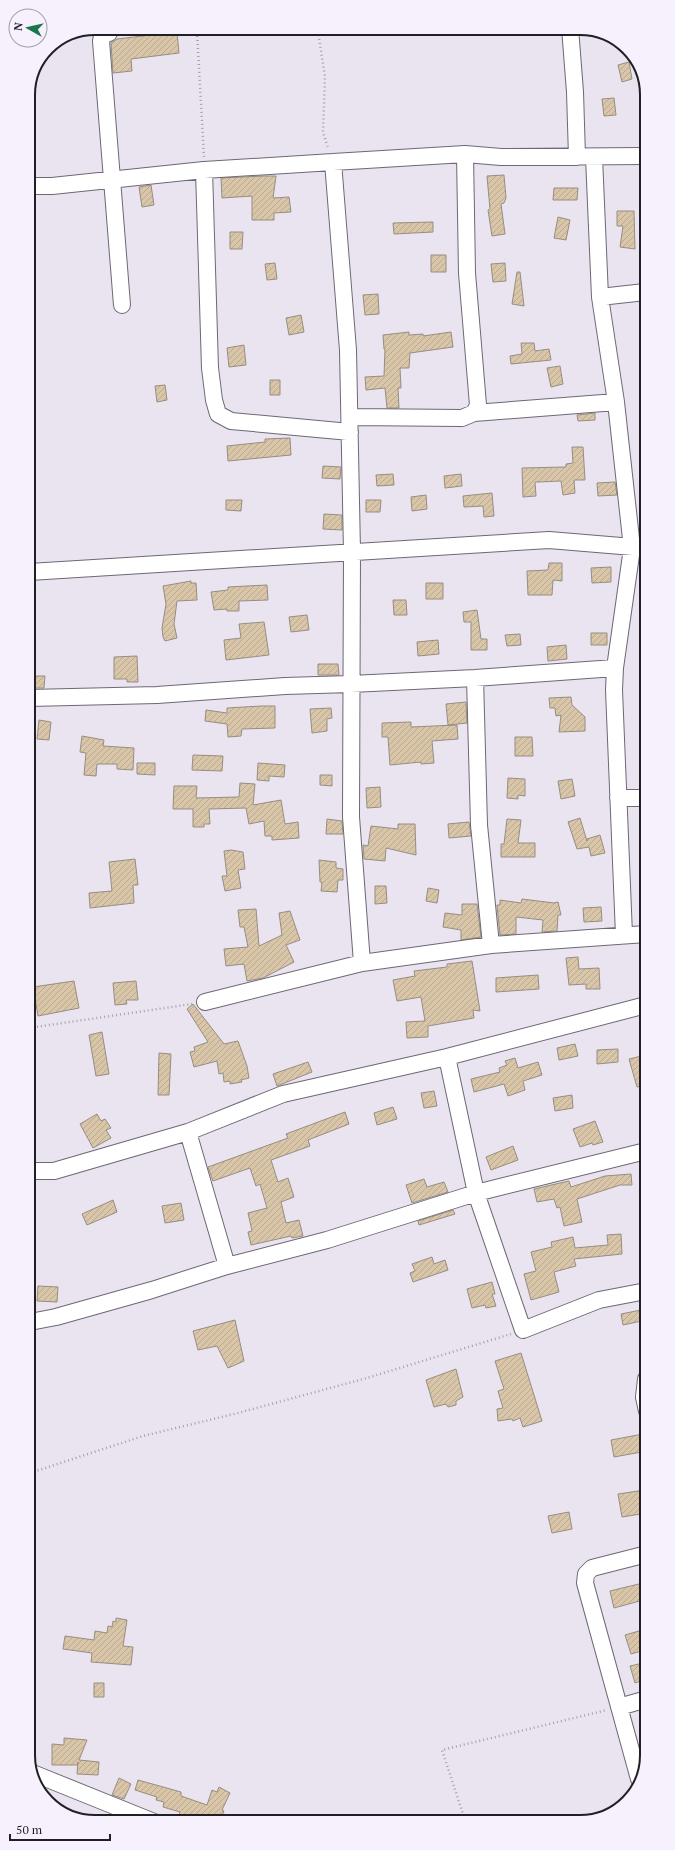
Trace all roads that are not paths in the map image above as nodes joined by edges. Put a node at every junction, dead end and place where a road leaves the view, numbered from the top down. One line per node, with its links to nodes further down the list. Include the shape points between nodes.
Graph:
1 (104, 35): 9 (street, via 101,41)
2 (571, 35): 5 (street)
3 (465, 154): 5 (street, via 501,157); 7 (street); 15 (street, via 467,273 478,405)
4 (640, 156): 6 (street)
5 (577, 157): 6 (street)
6 (594, 157): 12 (street)
7 (333, 162): 8 (street); 16 (street, via 348,350)
8 (204, 170): 9 (street); 16 (street, via 210,368 218,414 231,420)
9 (112, 178): 10 (street); 13 (street)
10 (35, 186)
11 (640, 293): 12 (street)
12 (600, 297): 14 (street)
13 (122, 305)
14 (616, 402): 15 (street); 17 (street)
15 (474, 413): 16 (street, via 462,418)
16 (350, 424): 18 (street)
17 (638, 548): 18 (street, via 549,540); 20 (street)
18 (352, 552): 19 (street); 22 (street)
19 (35, 572)
20 (615, 668): 21 (street); 24 (street)
21 (475, 678): 22 (street); 28 (street, via 479,826)
22 (351, 684): 23 (street, via 157,695); 29 (street, via 351,817)
23 (35, 698)
24 (618, 798): 25 (street); 27 (street)
25 (640, 798)
26 (640, 934): 27 (street)
27 (624, 935): 28 (street)
28 (491, 945): 29 (street)
29 (362, 963): 30 (street)
30 (205, 1002)
31 (640, 1007): 32 (street)
32 (447, 1057): 33 (street, via 283,1094); 36 (street)
33 (188, 1132): 35 (street, via 54,1171); 37 (street)
34 (640, 1152): 36 (street)
35 (35, 1171)
36 (476, 1193): 37 (street, via 327,1240); 38 (street, via 523,1330 599,1300)
37 (227, 1266): 39 (street, via 152,1290)
38 (640, 1292)
39 (35, 1321)
40 (640, 1556): 42 (street, via 592,1568 586,1574 585,1583)
41 (640, 1701): 42 (street)
42 (619, 1707): 43 (street)
43 (637, 1772)
44 (39, 1776): 45 (street)
45 (137, 1815)

